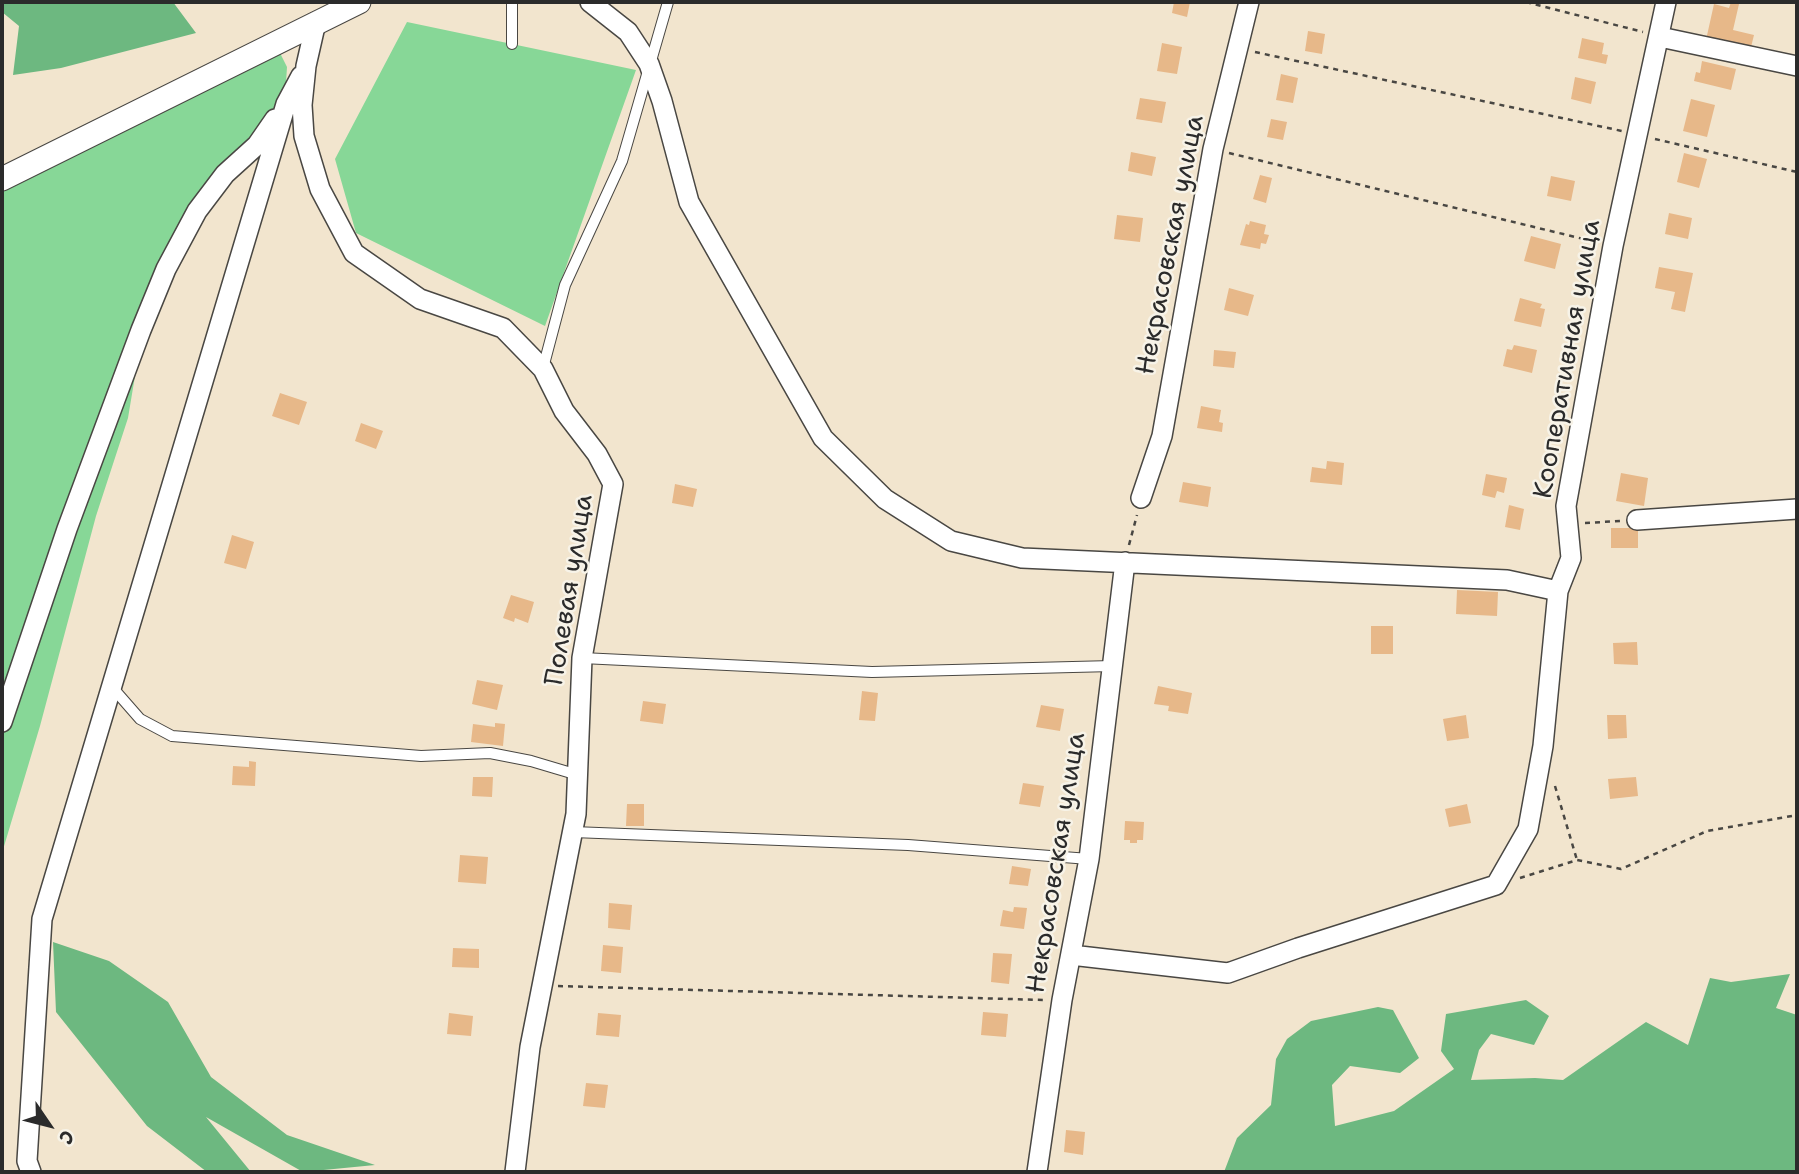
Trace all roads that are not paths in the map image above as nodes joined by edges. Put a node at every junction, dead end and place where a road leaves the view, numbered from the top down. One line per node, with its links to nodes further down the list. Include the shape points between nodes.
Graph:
1 (359, 2): 7 (street)
2 (512, 2): 9 (lane)
3 (590, 2): 10 (street, via 628,32)
4 (668, 2): 10 (lane)
5 (1249, 2): 16 (street, Некрасовская улица, via 1213,149 1162,436)
6 (1666, 2): 8 (street, Кооперативная улица)
7 (317, 22): 11 (street, Полевая улица); 14 (street)
8 (1660, 37): 12 (street); 20 (street, Кооперативная улица, via 1613,246 1566,506 1571,558)
9 (512, 44)
10 (649, 64): 15 (lane, via 622,161 565,285); 19 (street, via 689,202 823,438 885,499 951,541 1022,558)
11 (306, 66): 13 (street, Полевая улица); 15 (street, Полевая улица, via 304,136 320,189 354,253 420,299 503,328)
12 (1797, 66)
13 (286, 104): 23 (street, Полевая улица); 24 (street, via 257,145 225,174 197,211 166,269 67,529)
14 (2, 179)
15 (543, 369): 21 (street, Полевая улица, via 564,411 613,484)
16 (1141, 498)
17 (1797, 509): 18 (street)
18 (1637, 520)
19 (1125, 562): 20 (street, via 1507,580); 22 (street, Некрасовская улица)
20 (1558, 591): 28 (street, Кооперативная улица, via 1543,746 1528,829 1496,885 1228,973)
21 (582, 659): 22 (lane, via 872,672); 25 (street, Полевая улица)
22 (1113, 666): 27 (street, Некрасовская улица)
23 (111, 687): 25 (lane, via 140,719 172,736 421,756 490,753); 29 (street, Полевая улица, via 42,919 27,1161)
24 (2, 722)
25 (578, 775): 26 (street, Полевая улица)
26 (573, 832): 27 (lane, via 908,845); 30 (street, Полевая улица, via 530,1047)
27 (1089, 859): 28 (street, Некрасовская улица)
28 (1071, 955): 31 (street, Некрасовская улица)
29 (31, 1172)
30 (515, 1172)
31 (1037, 1172)

